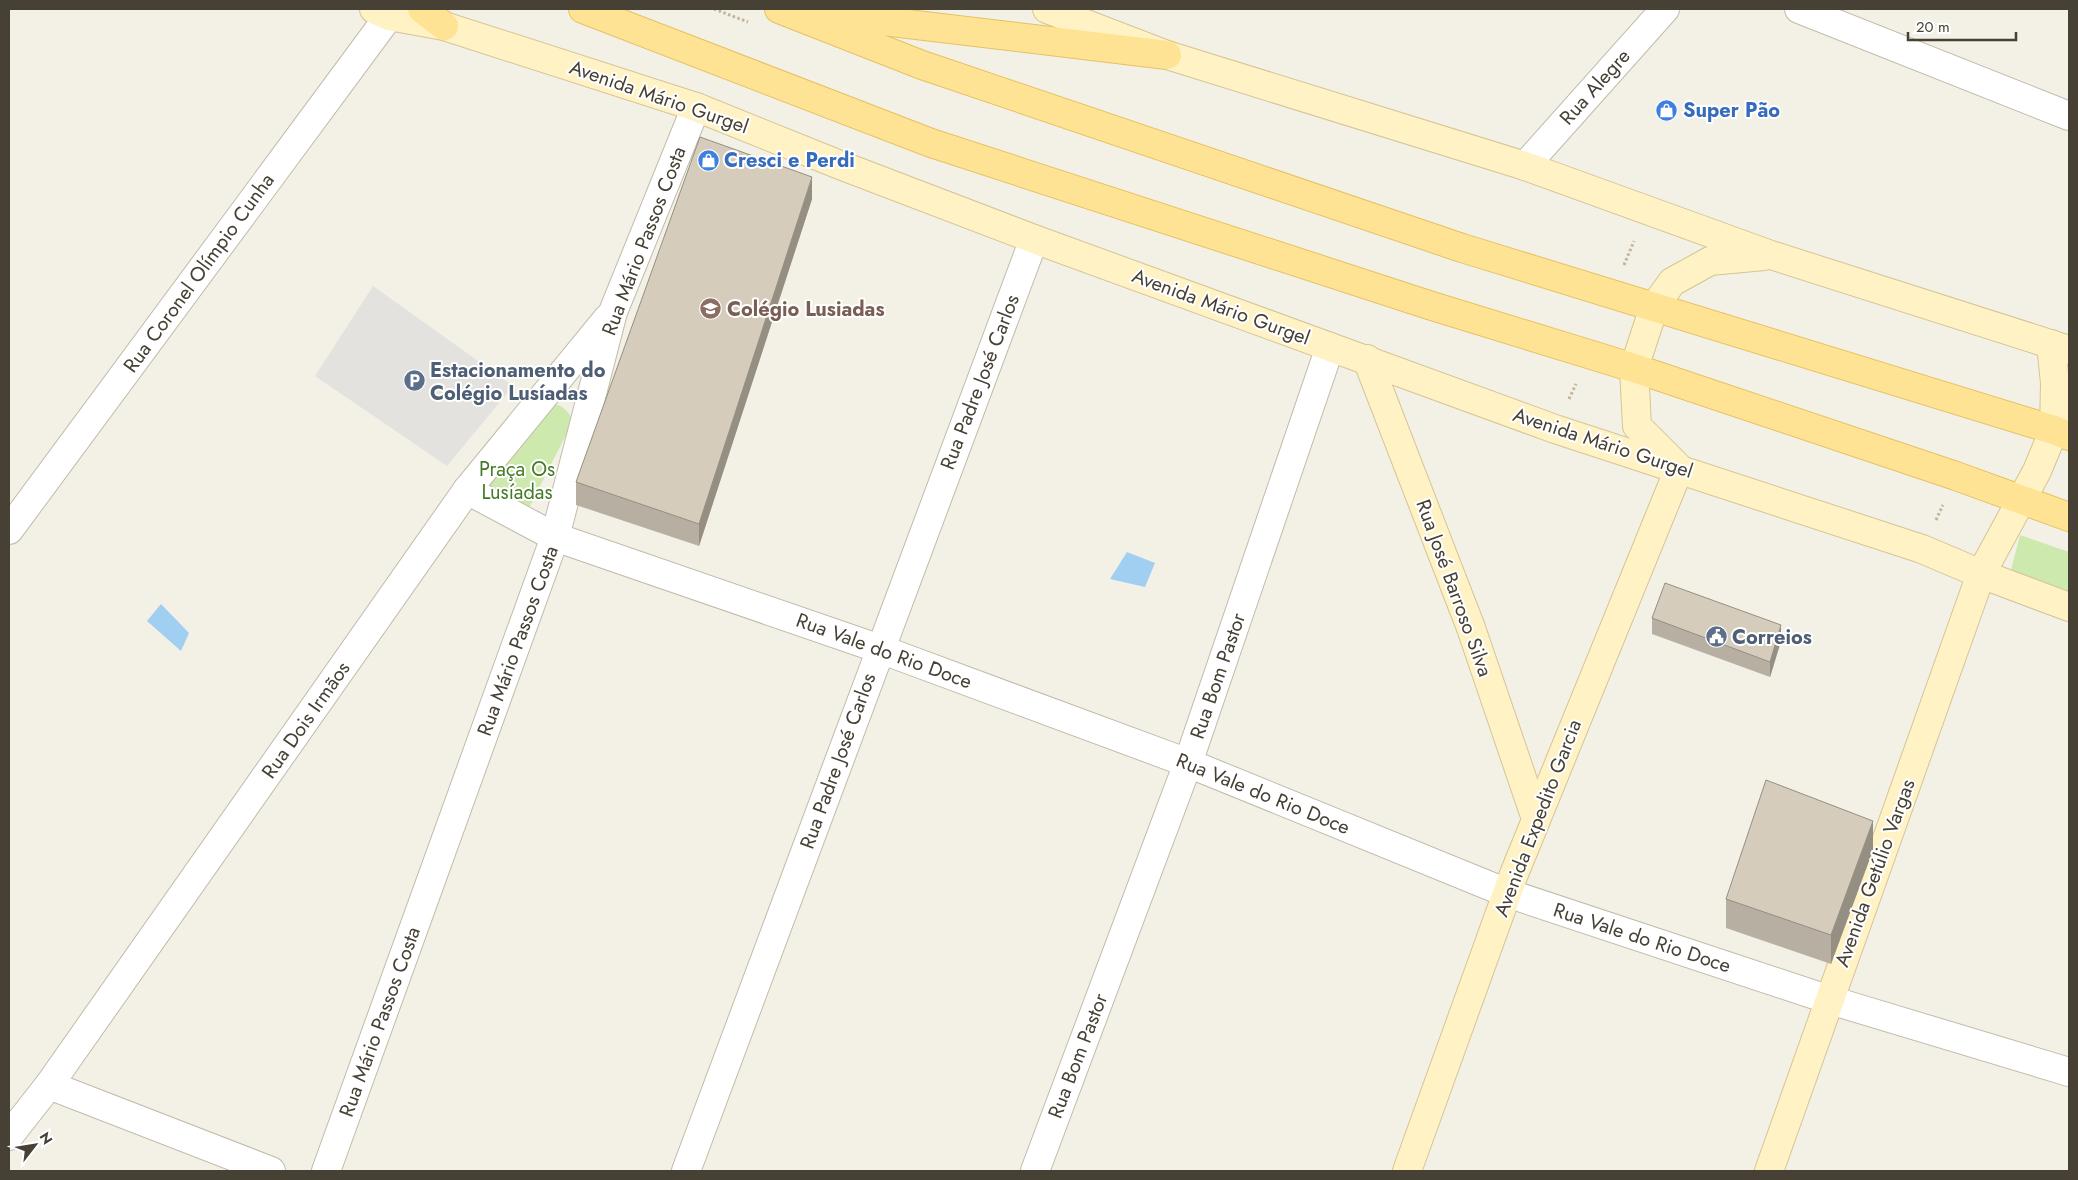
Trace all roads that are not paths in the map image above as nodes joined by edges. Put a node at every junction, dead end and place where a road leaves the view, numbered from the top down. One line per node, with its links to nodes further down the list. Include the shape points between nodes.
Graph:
1 (422, 9): 8 (main road)
2 (584, 9): 20 (main road, via 931,143)
3 (779, 9): 9 (main road); 15 (main road, via 922,66 1462,248)
4 (1047, 9): 9 (main road)
5 (1665, 9): 12 (street, Rua Alegre)
6 (1799, 9): 11 (street)
7 (382, 12): 8 (main road, Avenida Mário Gurgel); 26 (street, Rua Coronel Olímpio Cunha)
8 (444, 26): 10 (main road, Avenida Mário Gurgel)
9 (1168, 54): 12 (main road)
10 (696, 107): 13 (main road, Avenida Mário Gurgel); 16 (street, Rua Mário Passos Costa)
11 (2069, 116)
12 (1525, 166): 14 (main road)
13 (1034, 239): 17 (main road, Avenida Mário Gurgel); 30 (street, Rua Padre José Carlos)
14 (1771, 255): 15 (main road, via 1710,261 1672,282); 18 (main road)
15 (1654, 306): 20 (main road); 21 (main road)
16 (613, 312): 23 (street, Rua Dois Irmãos); 27 (street, Rua Mário Passos Costa)
17 (1330, 347): 19 (main road, Avenida Mário Gurgel); 31 (street, Rua Bom Pastor)
18 (2060, 347): 21 (main road, via 2055,383)
19 (1367, 359): 22 (main road, Avenida Mário Gurgel, via 1555,430); 32 (main road, Rua José Barroso Silva, via 1470,628)
20 (1634, 368): 22 (main road, via 1637,426); 24 (main road)
21 (2062, 433): 24 (main road, Avenida Getúlio Vargas)
22 (1679, 469): 28 (main road, Avenida Mário Gurgel, via 1922,549); 32 (main road, Avenida Expedito Garcia)
23 (467, 490): 27 (street, Rua Vale do Rio Doce); 36 (street, Rua Dois Irmãos)
24 (2022, 500): 25 (main road); 28 (main road, Avenida Getúlio Vargas)
25 (2069, 517)
26 (9, 530)
27 (555, 536): 30 (street, Rua Vale do Rio Doce); 39 (street, Rua Mário Passos Costa)
28 (1981, 574): 29 (main road, Avenida Mário Gurgel); 34 (main road, Avenida Getúlio Vargas)
29 (2069, 607)
30 (880, 648): 31 (street, Rua Vale do Rio Doce); 40 (street, Rua Padre José Carlos)
31 (1188, 763): 33 (street, Rua Vale do Rio Doce); 41 (street, Rua Bom Pastor)
32 (1536, 819): 33 (main road, Avenida Expedito Garcia)
33 (1507, 893): 34 (street, Rua Vale do Rio Doce); 42 (main road, Avenida Expedito Garcia)
34 (1830, 1000): 35 (street, Rua Vale do Rio Doce); 43 (main road, Avenida Getúlio Vargas)
35 (2069, 1072)
36 (49, 1085): 37 (street, Rua Dois Irmãos); 38 (street)
37 (9, 1136)
38 (271, 1171)
39 (326, 1171)
40 (686, 1171)
41 (1035, 1171)
42 (1407, 1171)
43 (1769, 1171)

